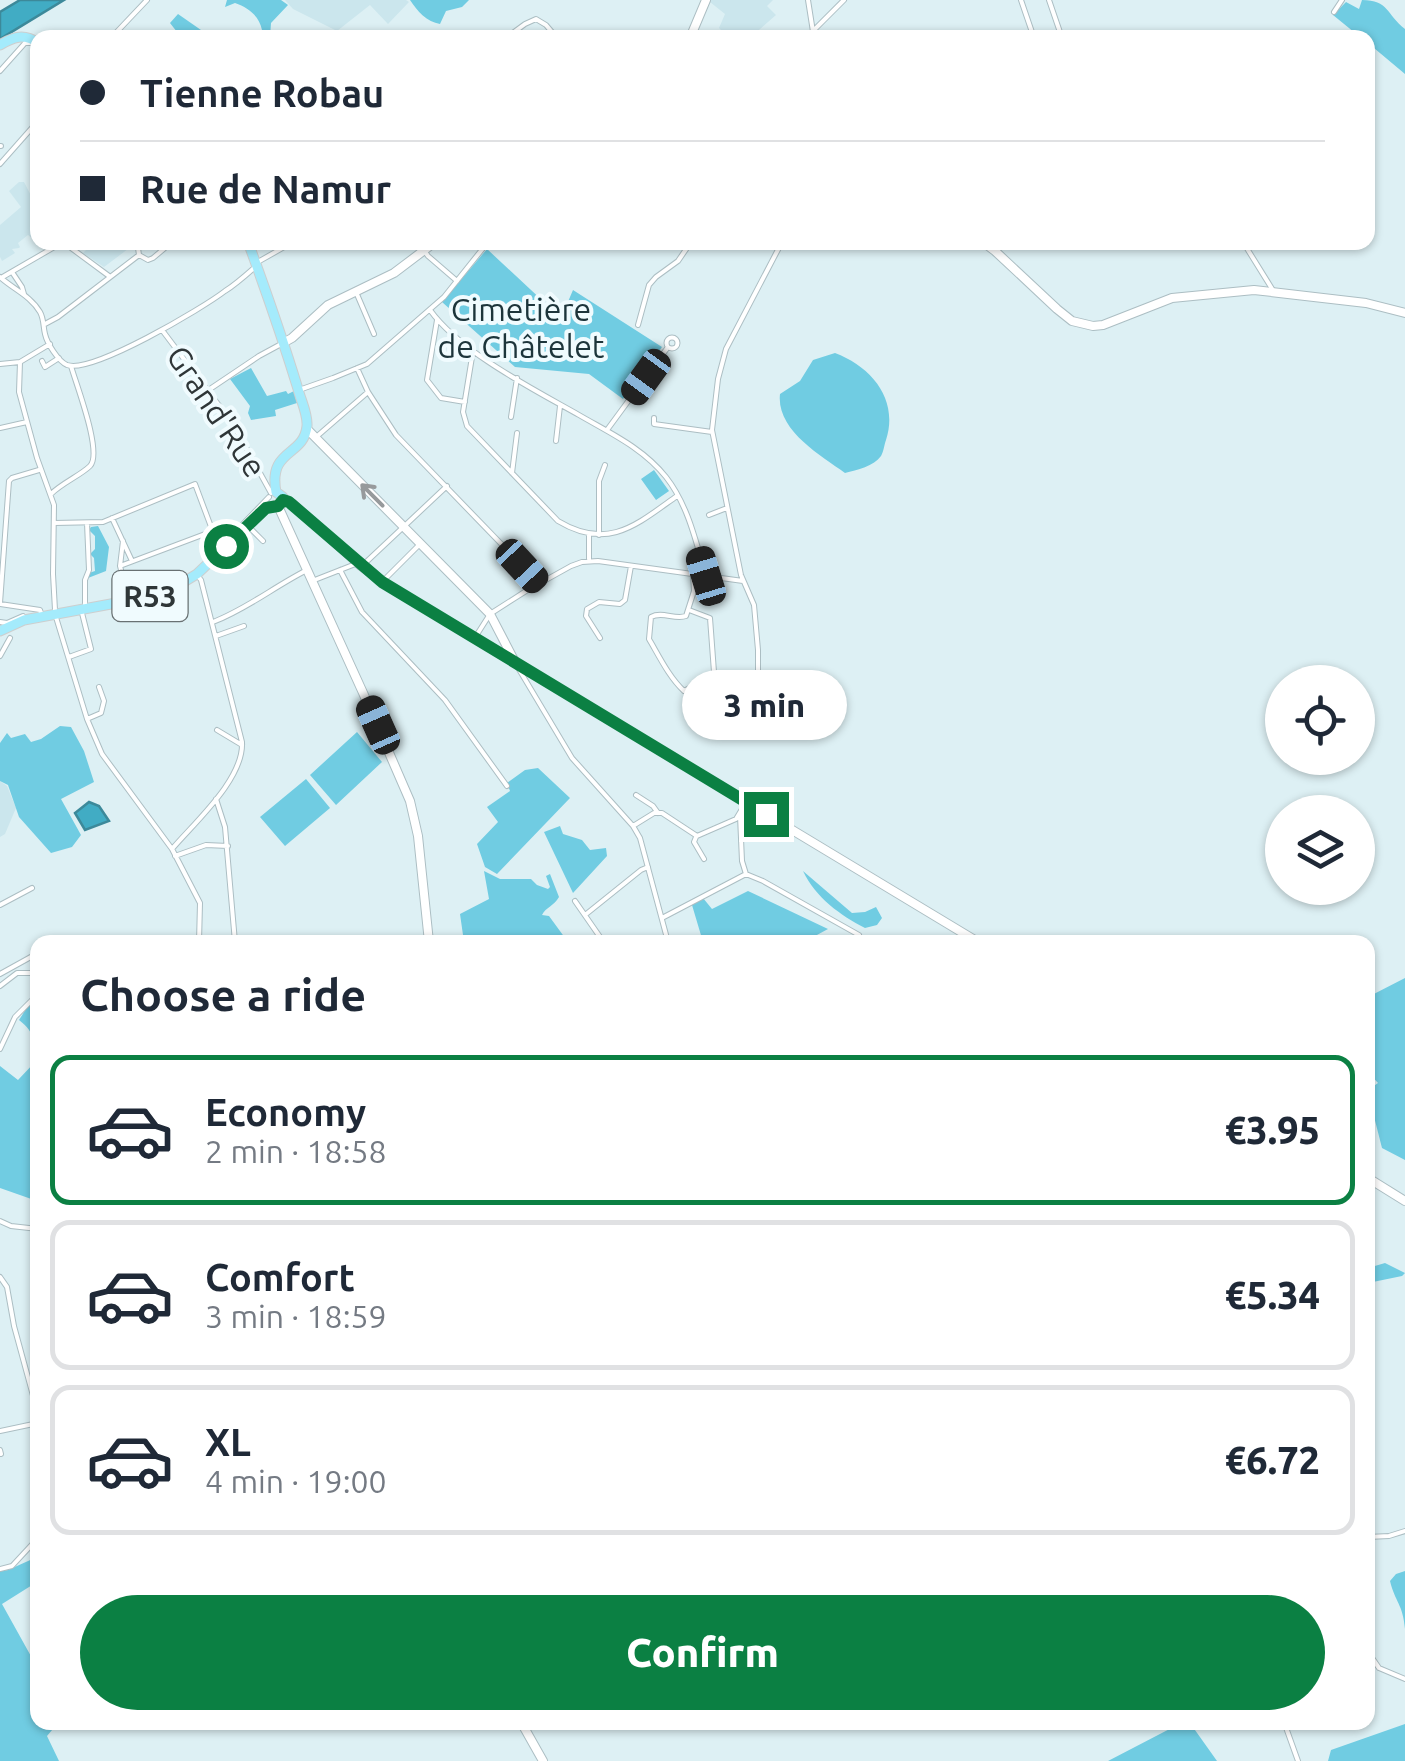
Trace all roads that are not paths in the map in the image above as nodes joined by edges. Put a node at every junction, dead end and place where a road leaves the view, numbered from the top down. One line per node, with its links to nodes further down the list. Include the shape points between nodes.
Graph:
1 (147, 0): 9 (street)
2 (706, 0): 12 (main road)
3 (808, 0): 13 (street)
4 (844, 0): 14 (street)
5 (1021, 0): 15 (street)
6 (1049, 0): 16 (street)
7 (1342, 0): 8 (street)
8 (1334, 12)
9 (119, 30)
10 (517, 30): 11 (street, via 536,19)
11 (550, 30)
12 (693, 30)
13 (813, 30)
14 (818, 30)
15 (1033, 30)
16 (1059, 30)
17 (30, 41): 19 (main road, via 18,37)
18 (30, 42): 21 (street)
19 (0, 45)
20 (0, 56): 21 (street)
21 (6, 63): 22 (street)
22 (0, 71)
23 (30, 129): 24 (street)
24 (0, 164)
25 (49, 250): 40 (street)
26 (74, 250): 41 (street)
27 (138, 250): 38 (street)
28 (163, 250): 38 (street, via 151,260)
29 (251, 250): 39 (main road)
30 (279, 250): 39 (street)
31 (418, 250): 44 (main road, via 394,273)
32 (424, 250): 43 (street)
33 (482, 250): 43 (street)
34 (685, 250): 51 (street, via 649,284)
35 (778, 250): 77 (street, via 726,349)
36 (995, 250): 45 (main road, via 1057,309 1094,326 1172,298)
37 (1248, 250): 45 (street)
38 (138, 255): 41 (street)
39 (256, 264): 52 (street); 54 (main road)
40 (12, 271): 42 (street); 46 (street)
41 (109, 276): 50 (street)
42 (0, 278): 46 (street)
43 (457, 281): 47 (street)
44 (356, 292): 53 (street); 54 (main road)
45 (1274, 292): 48 (main road)
46 (24, 294): 50 (street)
47 (430, 310): 49 (street); 63 (street)
48 (1405, 313)
49 (437, 320): 57 (street); 68 (street, via 427,380 442,398)
50 (45, 324): 55 (street)
51 (638, 325)
52 (162, 330): 62 (street); 65 (street, Grand'Rue)
53 (374, 334)
54 (285, 342): 65 (street); 66 (main road)
55 (50, 344): 58 (street); 60 (street)
56 (668, 347): 75 (street)
57 (473, 351): 64 (street); 68 (street)
58 (59, 358): 59 (street, via 45,367); 62 (street)
59 (42, 361)
60 (20, 362): 61 (street); 72 (street, via 18,387)
61 (0, 364)
62 (71, 366): 86 (street, via 94,458)
63 (357, 368): 66 (street); 67 (street)
64 (517, 378): 69 (street); 70 (street)
65 (207, 390): 83 (street, Grand'Rue)
66 (298, 390): 74 (main road)
67 (368, 392): 78 (street); 85 (street, via 396,435)
68 (464, 402): 84 (street, via 470,430)
69 (560, 404): 75 (street); 79 (street)
70 (511, 417)
71 (654, 418): 77 (street, via 654,424)
72 (28, 422): 73 (street); 82 (street)
73 (0, 428)
74 (306, 429): 78 (main road); 81 (main road)
75 (607, 430): 87 (street, via 651,461)
76 (517, 432): 84 (street)
77 (712, 432): 89 (street)
78 (315, 438): 95 (main road, one-way to 78)
79 (556, 441)
80 (605, 465): 98 (street)
81 (277, 466): 83 (street); 88 (main road)
82 (40, 470): 86 (street); 118 (street, via 10,481)
83 (260, 471): 88 (street, Grand'Rue)
84 (512, 473): 97 (street, via 558,521)
85 (447, 486): 95 (street); 116 (street)
86 (51, 494): 93 (street)
87 (678, 495): 98 (street, via 630,528); 112 (street)
88 (275, 499): 94 (main road, R53); 102 (street); 105 (main road, via 292,504); 108 (main road)
89 (727, 508): 90 (street); 114 (street)
90 (709, 515)
91 (112, 518): 92 (street); 96 (street, via 195,484); 99 (street)
92 (87, 523): 93 (street); 119 (street)
93 (54, 524): 121 (street)
94 (247, 525): 100 (street); 110 (main road, R53)
95 (404, 527): 101 (main road); 105 (street)
96 (213, 532): 102 (street); 103 (street)
97 (589, 534): 98 (street); 104 (street)
98 (599, 535)
99 (123, 541): 103 (street); 106 (street)
100 (264, 541)
101 (420, 544): 115 (street); 123 (main road)
102 (218, 548): 117 (street, via 182,580)
103 (132, 561): 106 (street)
104 (589, 561): 107 (street); 116 (street)
105 (360, 565): 109 (street); 115 (main road)
106 (120, 566): 117 (street)
107 (631, 566): 111 (street); 131 (street, via 626,600 586,609)
108 (307, 570): 113 (main road); 125 (street)
109 (340, 570): 113 (street); 140 (street, via 362,612 445,700)
110 (196, 574): 119 (main road, R53, via 158,594); 125 (street)
111 (693, 574): 112 (street); 120 (street)
112 (706, 576): 114 (street)
113 (312, 581): 161 (main road, via 410,801)
114 (744, 581): 135 (street, via 754,610)
115 (382, 582): 130 (main road)
116 (539, 583): 123 (street)
117 (128, 596): 119 (street)
118 (0, 604): 122 (street)
119 (83, 607): 121 (main road, R53); 133 (street, via 91,649)
120 (689, 610): 120 (street, via 682,618 656,614 648,634 684,690 714,672 710,618)
121 (55, 612): 122 (street); 127 (main road, R53); 133 (street)
122 (41, 613): 124 (street)
123 (490, 614): 130 (street); 134 (main road)
124 (0, 622)
125 (213, 622): 128 (street)
126 (244, 626): 128 (street)
127 (0, 630)
128 (216, 636): 139 (street)
129 (10, 638): 132 (street)
130 (474, 638): 134 (main road)
131 (600, 638)
132 (0, 656)
133 (68, 657): 137 (street)
134 (515, 662): 143 (main road); 146 (street, via 572,758)
135 (758, 675)
136 (99, 687): 137 (street, via 101,712)
137 (86, 719): 149 (street, via 110,765)
138 (217, 730): 139 (street)
139 (242, 745): 142 (street, via 238,766)
140 (507, 786)
141 (636, 795): 144 (street)
142 (215, 798): 148 (street); 149 (street)
143 (746, 802): 145 (street); 165 (main road)
144 (658, 813): 146 (street); 147 (street)
145 (740, 816): 147 (street); 153 (street)
146 (633, 826): 152 (street)
147 (696, 836): 151 (street)
148 (228, 846): 150 (street, via 206,845); 160 (street)
149 (172, 849): 150 (street)
150 (175, 856): 159 (street, via 200,903)
151 (704, 860)
152 (648, 867): 157 (street); 158 (street)
153 (746, 874): 158 (street); 164 (street)
154 (32, 888): 156 (street)
155 (575, 900): 157 (street)
156 (0, 905)
157 (585, 915): 162 (street)
158 (662, 918): 163 (street)
159 (200, 935)
160 (234, 935)
161 (428, 935)
162 (599, 935)
163 (666, 935)
164 (859, 935)
165 (966, 935)
166 (30, 957): 168 (street)
167 (30, 973): 169 (street, via 17,972)
168 (0, 974)
169 (0, 986)
170 (30, 1000): 171 (street)
171 (0, 1050)
172 (1375, 1182): 173 (main road)
173 (1405, 1201)
174 (0, 1222): 175 (street)
175 (30, 1228)
176 (0, 1277): 177 (street)
177 (28, 1379): 178 (street)
178 (30, 1386)
179 (30, 1424): 180 (street)
180 (0, 1431)
181 (1405, 1531): 182 (street)
182 (1375, 1536)
183 (30, 1547): 184 (street)
184 (0, 1569)
185 (1375, 1663): 186 (street)
186 (1405, 1679)
187 (525, 1730): 189 (main road)
188 (1287, 1730): 190 (street)
189 (542, 1761)
190 (1298, 1761)

